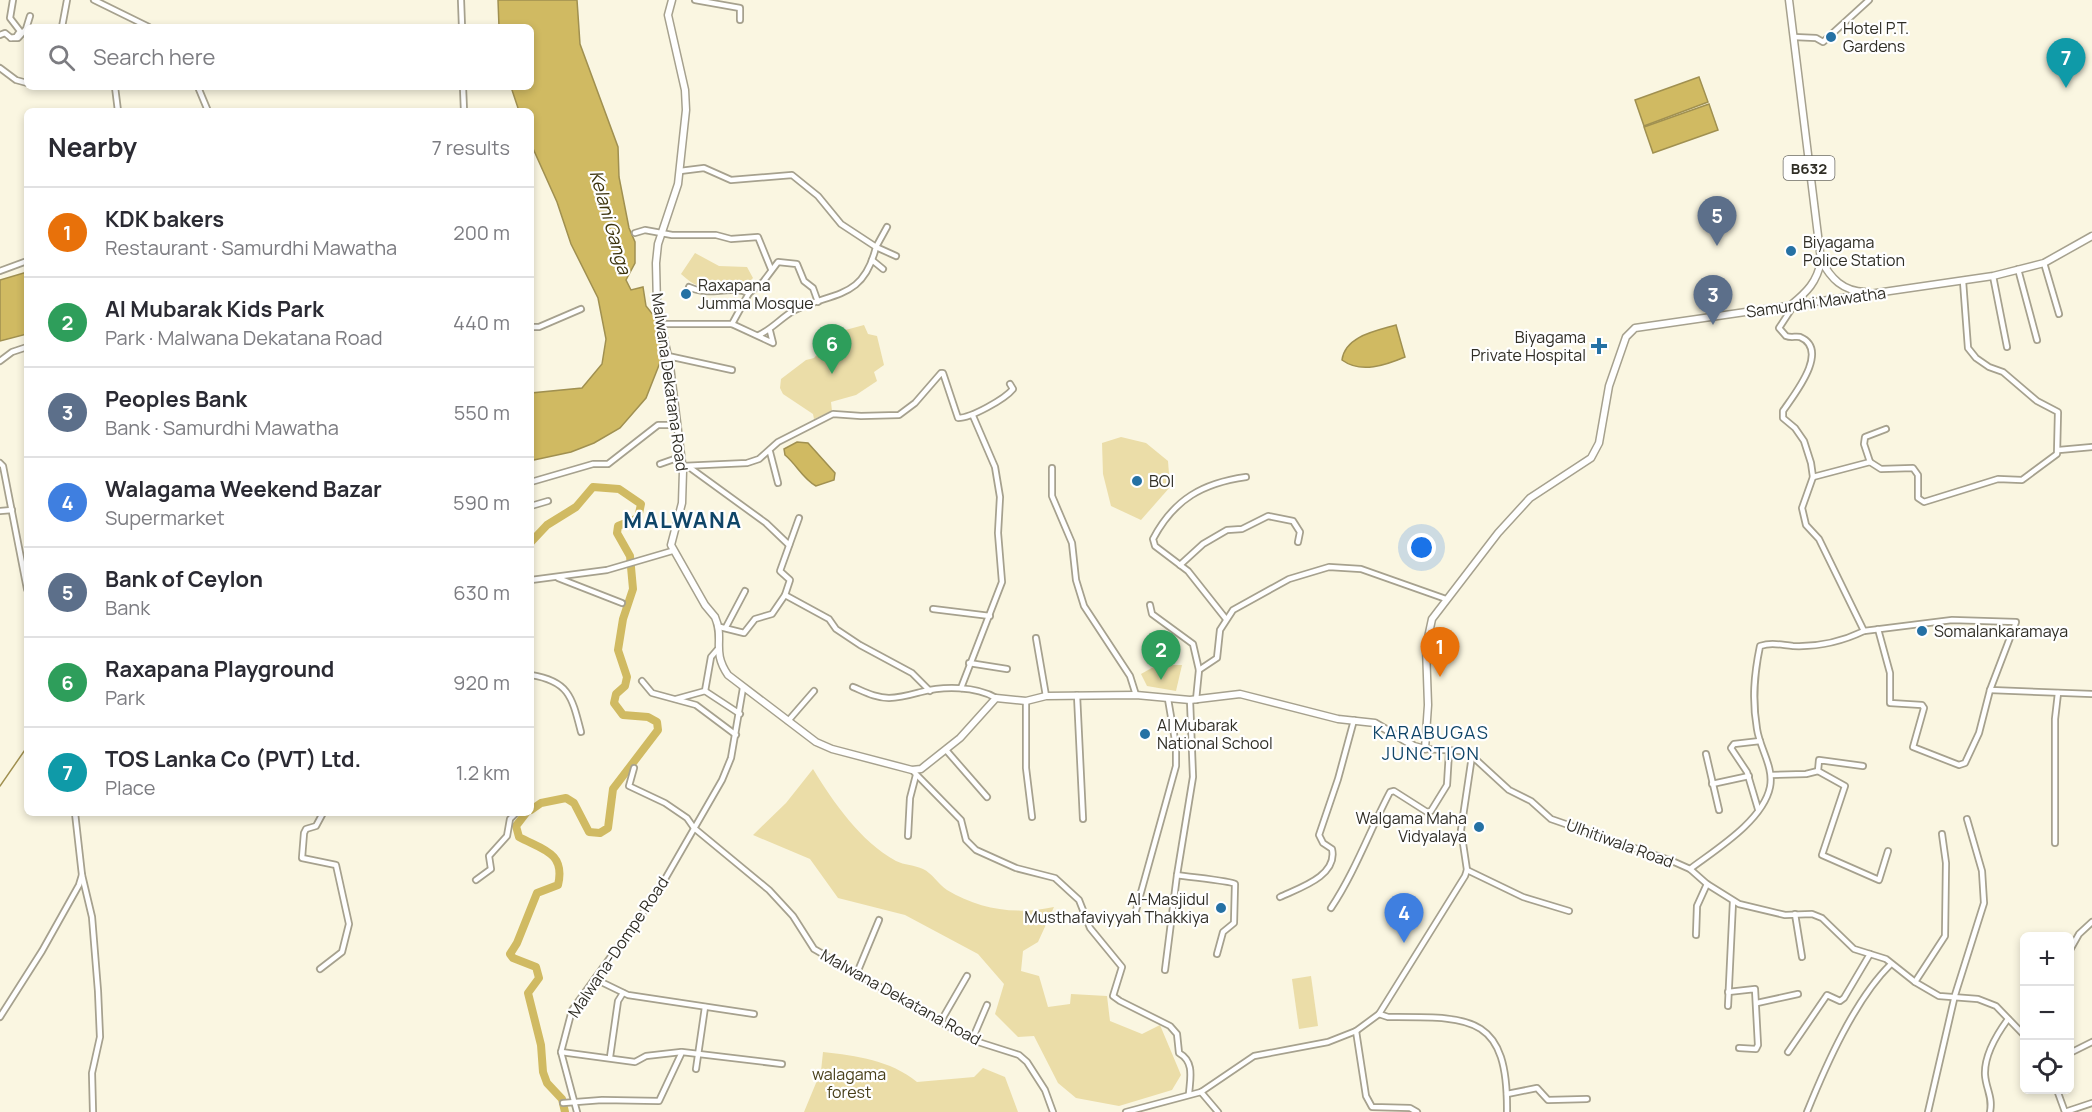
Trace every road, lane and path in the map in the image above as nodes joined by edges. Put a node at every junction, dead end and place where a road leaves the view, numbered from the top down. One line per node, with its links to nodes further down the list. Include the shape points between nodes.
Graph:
1 (13, 0): 18 (street, via 10,18 20,30)
2 (68, 0): 12 (street)
3 (94, 0): 13 (street)
4 (461, 0): 14 (street)
5 (672, 0): 27 (main road, Malwana Dekatana Road, via 668,15 687,102)
6 (695, 0): 10 (street, via 740,8)
7 (1789, 0): 17 (main road, B632)
8 (1869, 0): 17 (street, via 1823,42)
9 (30, 16): 11 (street)
10 (740, 20)
11 (28, 24)
12 (63, 24)
13 (143, 24)
14 (462, 24)
15 (24, 31): 18 (street, via 18,38)
16 (0, 35): 18 (street, via 5,33)
17 (1794, 37): 35 (main road, B632)
18 (11, 38)
19 (0, 68): 20 (street)
20 (24, 82)
21 (115, 90): 24 (street)
22 (199, 90): 25 (street)
23 (463, 90): 26 (street)
24 (118, 108)
25 (207, 108)
26 (464, 108)
27 (680, 171): 30 (main road, Malwana Dekatana Road); 32 (street, via 704,168 731,180 792,175 818,196 842,224)
28 (887, 227): 32 (street)
29 (636, 233): 30 (street)
30 (661, 233): 38 (street, via 731,239 758,237); 51 (main road, Malwana Dekatana Road, via 656,263)
31 (2092, 236): 37 (main road, Samurdhi Mawatha)
32 (876, 247): 33 (street); 34 (street)
33 (896, 256)
34 (872, 260): 39 (street); 47 (street, via 855,286)
35 (1821, 260): 45 (main road, via 1829,276 1852,291); 48 (main road, B632, via 1818,277)
36 (24, 262): 41 (street)
37 (2044, 263): 40 (main road, Samurdhi Mawatha); 50 (street)
38 (771, 269): 46 (street); 47 (street, via 778,262 797,264)
39 (883, 269)
40 (2018, 269): 42 (main road, Samurdhi Mawatha); 56 (street)
41 (0, 271)
42 (1993, 276): 43 (main road, Samurdhi Mawatha); 57 (street)
43 (1963, 281): 45 (main road, Samurdhi Mawatha); 67 (street, via 1968,348 1982,363 2003,372 2037,401 2058,412)
44 (688, 287): 46 (street, via 707,293)
45 (1882, 292): 48 (main road, Samurdhi Mawatha)
46 (749, 293): 52 (street)
47 (818, 302): 54 (street, via 792,312)
48 (1792, 305): 76 (street, via 1779,328 1786,336 1799,337 1810,346 1813,359 1809,372 1783,411 1783,418 1804,441); 93 (main road, Samurdhi Mawatha, via 1649,324 1629,332 1609,386 1599,443 1591,458 1530,498 1481,555 1460,587)
49 (580, 309): 53 (street)
50 (2060, 314)
51 (661, 324): 52 (street); 59 (main road, Malwana Dekatana Road)
52 (732, 324): 55 (street)
53 (534, 325)
54 (770, 331): 55 (street); 55 (street, via 774,343)
55 (759, 335)
56 (2037, 340)
57 (2007, 347)
58 (24, 348): 60 (street)
59 (668, 356): 61 (street); 64 (main road, Malwana Dekatana Road)
60 (0, 361)
61 (732, 370)
62 (1010, 384): 63 (street, via 1013,389 1009,394)
63 (973, 416): 68 (street, via 956,416 950,389 940,373 905,412 833,414 778,442); 97 (street, via 995,467 1000,497 1002,582)
64 (676, 425): 69 (main road, Malwana Dekatana Road); 77 (street, via 658,425 608,464 593,464)
65 (1886, 429): 70 (street, via 1865,437)
66 (2092, 447): 67 (street)
67 (2059, 450): 70 (street, via 2022,480 1998,479 1924,502 1918,498 1918,476 1913,468 1881,469)
68 (770, 452): 73 (street, via 747,463); 78 (street)
69 (681, 457): 72 (street); 73 (main road, Malwana Dekatana Road)
70 (1870, 462): 76 (street)
71 (0, 463): 81 (street)
72 (660, 464)
73 (686, 467): 85 (street, via 766,523); 86 (main road, Malwana Dekatana Road)
74 (1052, 468): 119 (street, via 1052,496 1072,543 1079,594 1130,676)
75 (1246, 477): 87 (street, via 1193,492 1156,533 1155,546)
76 (1813, 477): 101 (street, via 1802,508 1806,525 1819,539)
77 (534, 481)
78 (778, 483)
79 (548, 501): 80 (street)
80 (534, 505)
81 (12, 510): 82 (street); 88 (street)
82 (0, 511)
83 (799, 518): 85 (street)
84 (1298, 542): 87 (street, via 1300,532 1293,521 1268,516 1242,529 1227,530 1203,544)
85 (789, 545): 92 (street, via 780,570 790,580)
86 (672, 551): 89 (street); 99 (main road)
87 (1180, 565): 98 (street, via 1200,583)
88 (24, 573)
89 (558, 578): 90 (street); 94 (street)
90 (534, 580)
91 (745, 591): 99 (street)
92 (785, 595): 99 (street, via 772,614 755,619 744,633); 115 (street, via 829,619 836,629 860,645 912,673)
93 (1446, 599): 98 (street, via 1361,569 1329,567 1289,579 1233,610); 132 (main road, Samurdhi Mawatha, via 1432,619 1426,647)
94 (622, 603)
95 (1150, 605): 106 (street, via 1152,614 1193,644)
96 (933, 609): 97 (street)
97 (990, 616): 104 (street)
98 (1226, 619): 106 (street, via 1220,630 1217,658)
99 (723, 627): 103 (main road)
100 (1878, 629): 101 (street); 112 (street, via 1952,620 2016,622); 112 (street, via 1890,674 1890,703 1924,708 1913,747 1959,765 1965,763 1979,733)
101 (1864, 631): 131 (street, via 1827,643 1760,646 1753,683)
102 (1036, 638): 120 (street)
103 (717, 650): 110 (main road, via 720,664); 113 (street, via 711,657)
104 (969, 663): 105 (street); 111 (street)
105 (1007, 669)
106 (1199, 670): 124 (street)
107 (534, 675): 129 (street, via 551,678 569,694)
108 (642, 681): 122 (street, via 652,693)
109 (853, 687): 115 (street, via 891,698)
110 (744, 688): 126 (street, Malwana-Dompe Road); 128 (main road)
111 (961, 688): 115 (street); 121 (street)
112 (1990, 690): 116 (street)
113 (705, 691): 122 (street); 126 (street)
114 (814, 691): 128 (street)
115 (930, 691)
116 (2058, 693): 117 (street); 156 (street)
117 (2092, 694)
118 (1077, 695): 119 (main road); 120 (main road); 151 (street)
119 (1136, 695): 123 (main road)
120 (1046, 696): 125 (main road)
121 (996, 698): 125 (main road); 133 (main road)
122 (676, 699): 130 (street, via 696,705)
123 (1168, 699): 124 (main road); 168 (street, via 1176,766)
124 (1193, 700): 127 (main road, via 1240,694); 161 (street, via 1193,777)
125 (1026, 701): 150 (street, via 1026,768)
126 (740, 714): 130 (street, Malwana-Dompe Road)
127 (1354, 720): 132 (main road, via 1382,725); 164 (street, via 1319,835 1332,849 1332,856 1320,877)
128 (788, 721): 140 (main road, via 832,749)
129 (581, 732)
130 (736, 735): 153 (street, Malwana-Dompe Road, via 722,780)
131 (1760, 741): 141 (street); 142 (street, via 1731,746)
132 (1425, 749): 134 (street)
133 (946, 750): 140 (main road); 144 (street)
134 (1449, 752): 136 (street, via 1461,751); 166 (street, via 1447,785 1431,811 1426,812 1390,792)
135 (1706, 754): 143 (street)
136 (1472, 756): 158 (street, Ulhitiwala Road, via 1509,790 1531,801 1551,819); 159 (street, via 1461,830)
137 (1863, 766): 139 (street, via 1822,758)
138 (634, 768): 153 (street, Malwana Dekatana Road, via 629,786 664,803 687,818)
139 (1818, 771): 141 (street); 157 (street, via 1845,786 1824,858 1879,880)
140 (914, 773): 155 (street); 211 (street, via 961,820 966,840 976,850 1016,868 1055,878 1078,900 1090,928 1122,967 1113,996 1170,1026 1177,1034 1179,1053 1190,1063)
141 (1771, 775): 145 (street, via 1770,789)
142 (1749, 776): 143 (street); 145 (street)
143 (1712, 784): 146 (street)
144 (987, 797)
145 (1758, 809): 158 (street, via 1733,837)
146 (1719, 810)
147 (75, 816): 160 (street)
148 (321, 816): 178 (street, via 316,826 306,829 302,858 336,865 349,924 342,952)
149 (513, 816): 162 (street, via 507,836 489,856 491,869)
150 (1032, 818)
151 (1083, 819)
152 (1967, 819): 187 (street, via 1982,871 1984,903)
153 (694, 828): 180 (street, Malwana Dekatana Road, via 769,890 793,916 814,950); 182 (street, Malwana-Dompe Road, via 657,893)
154 (1942, 834): 183 (street, via 1946,863 1945,936)
155 (908, 836)
156 (2055, 843)
157 (1888, 851)
158 (1690, 869): 163 (street, Ulhitiwala Road)
159 (1467, 870): 167 (street, via 1537,903); 193 (street, via 1417,950 1404,979)
160 (82, 875): 194 (street, via 42,951); 219 (street, via 92,917 99,991 100,1037 92,1073)
161 (1177, 875): 174 (street, via 1236,884 1234,923 1223,932); 179 (street)
162 (476, 880)
163 (1707, 884): 165 (street, Ulhitiwala Road); 172 (street, via 1697,906)
164 (1280, 897)
165 (1733, 901): 169 (street, Ulhitiwala Road, via 1785,915); 184 (street)
166 (1331, 908)
167 (1569, 911)
168 (1135, 914)
169 (1795, 914): 175 (street, Ulhitiwala Road, via 1822,918 1846,943); 176 (street)
170 (879, 920): 180 (street)
171 (2092, 922): 173 (street)
172 (1696, 935)
173 (2074, 943)
174 (1217, 954)
175 (1870, 954): 177 (street, Ulhitiwala Road); 206 (street, via 1844,998 1840,1001 1827,995)
176 (1802, 957)
177 (1892, 964): 183 (street, Ulhitiwala Road); 226 (street, via 1880,975 1856,1013)
178 (320, 969)
179 (1165, 970)
180 (857, 973): 196 (street, Malwana Dekatana Road)
181 (967, 976): 196 (street)
182 (595, 979): 185 (street); 203 (street, Malwana-Dompe Road, via 572,1010)
183 (1915, 982): 187 (street, Ulhitiwala Road, via 1939,996)
184 (1728, 992): 188 (street, via 1755,989); 190 (street)
185 (623, 993): 191 (street); 207 (street, via 618,1001)
186 (1798, 994): 188 (street)
187 (1955, 998): 195 (street, Ulhitiwala Road, via 1978,999 1996,1006); 227 (street)
188 (1756, 1003): 201 (street, via 1758,1046)
189 (987, 1005): 199 (street)
190 (1728, 1006)
191 (705, 1007): 192 (street); 205 (street)
192 (754, 1014)
193 (1379, 1014): 198 (street); 212 (street, via 1463,1020 1486,1030 1500,1062)
194 (0, 1017)
195 (2008, 1019): 197 (street, Ulhitiwala Road); 228 (street, via 1985,1071 1992,1097)
196 (941, 1022): 199 (street, Malwana Dekatana Road)
197 (2020, 1030)
198 (1356, 1031): 210 (street, via 1328,1042 1254,1056); 218 (street, via 1366,1096)
199 (972, 1040): 221 (street, Malwana Dekatana Road, via 1013,1052 1027,1062 1045,1090)
200 (2092, 1042): 202 (street)
201 (1739, 1048)
202 (2074, 1051)
203 (561, 1052): 207 (street); 215 (street, Malwana-Dompe Road)
204 (682, 1052): 205 (street); 207 (street, via 646,1056 635,1062); 215 (street, via 659,1101)
205 (699, 1052): 208 (street); 209 (street)
206 (1788, 1052)
207 (610, 1057)
208 (782, 1064)
209 (696, 1070)
210 (1201, 1092): 211 (street); 223 (street)
211 (1190, 1094): 222 (street)
212 (1507, 1094): 214 (street, via 1537,1089 1548,1101); 225 (street)
213 (2059, 1094): 229 (street)
214 (1587, 1099)
215 (573, 1102): 216 (street); 220 (street, Malwana-Dompe Road)
216 (563, 1103)
217 (2092, 1103): 229 (street)
218 (1372, 1109): 224 (street, via 1410,1108)
219 (93, 1112)
220 (577, 1112)
221 (1053, 1112)
222 (1126, 1112)
223 (1218, 1112)
224 (1417, 1112)
225 (1507, 1112)
226 (1807, 1112)
227 (1928, 1112)
228 (1990, 1112)
229 (2065, 1112)

